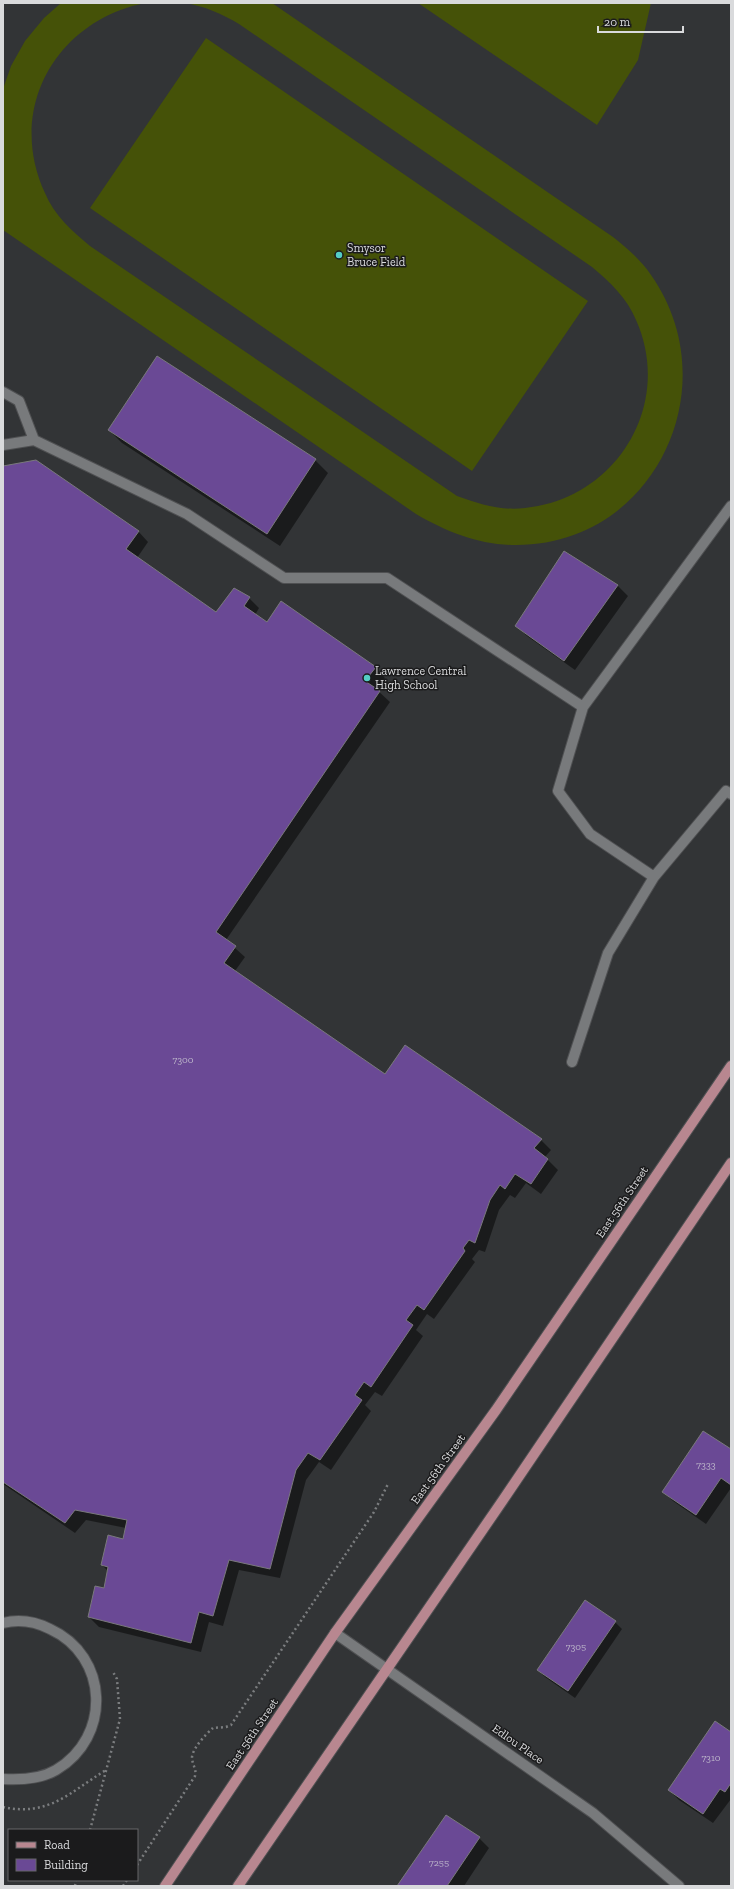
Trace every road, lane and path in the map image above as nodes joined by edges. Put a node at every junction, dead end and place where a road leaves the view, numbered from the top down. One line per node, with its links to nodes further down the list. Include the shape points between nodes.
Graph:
1 (3, 392): 2 (street, via 19,401)
2 (34, 440): 3 (street); 5 (street, via 187,514 284,578 387,578)
3 (3, 445)
4 (731, 506): 5 (street)
5 (583, 706): 7 (street, via 558,791 590,834)
6 (731, 794): 7 (street, via 726,791)
7 (654, 877): 8 (street, via 608,953)
8 (572, 1062)
9 (731, 1066): 13 (main road, East 56th Street, via 496,1410)
10 (731, 1163): 14 (main road)
11 (388, 1484): 18 (path, via 374,1512 231,1725 213,1728 194,1751 192,1758 197,1771 195,1776)
12 (3, 1623): 16 (street, via 38,1623 63,1635 82,1653 94,1677 97,1704 91,1730 77,1753 56,1770 30,1779)
13 (335, 1633): 14 (street, Edlou Place); 19 (main road, East 56th Street)
14 (387, 1670): 20 (main road); 21 (street, Edlou Place, via 594,1813)
15 (107, 1769): 17 (path, via 54,1803 36,1809 15,1810)
16 (3, 1779)
17 (3, 1807)
18 (138, 1863)
19 (165, 1886)
20 (238, 1886)
21 (679, 1886)

